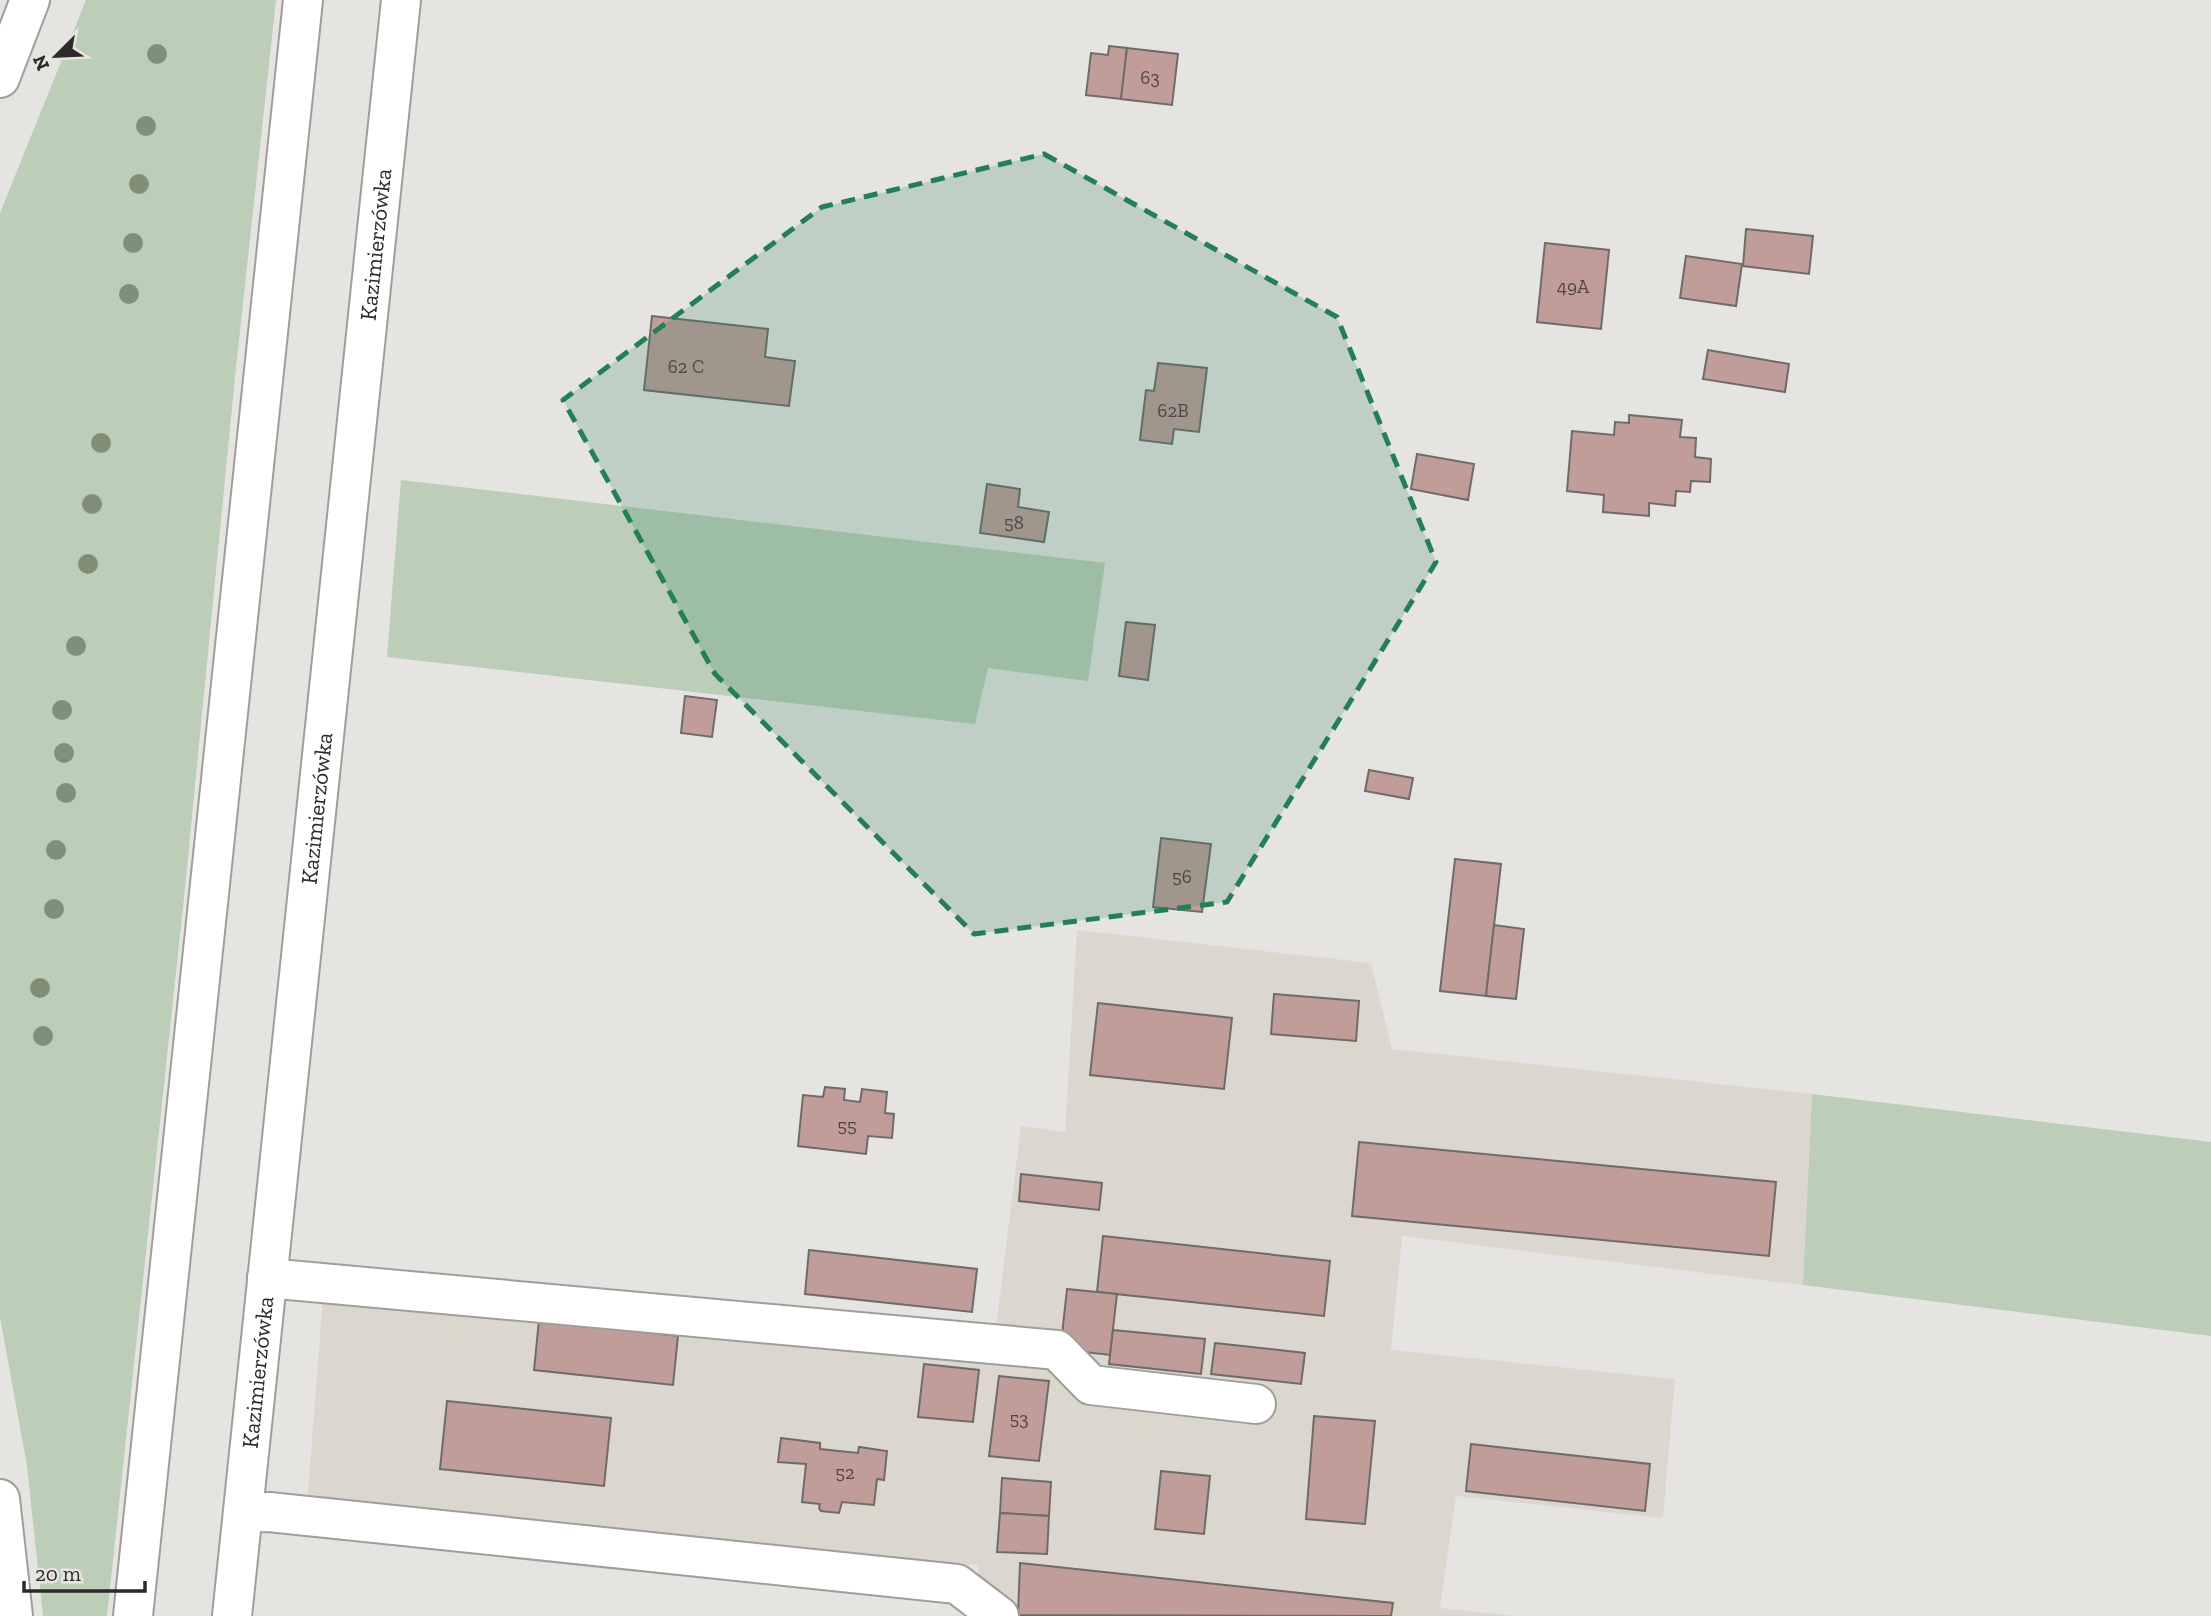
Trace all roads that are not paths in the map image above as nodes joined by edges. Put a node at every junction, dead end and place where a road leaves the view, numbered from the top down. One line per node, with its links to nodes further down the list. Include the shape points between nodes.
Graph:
1 (30, 0): 4 (main road)
2 (303, 0): 10 (main road)
3 (401, 0): 5 (main road, Kazimierzówka)
4 (0, 78)
5 (267, 1278): 6 (main road, via 1057,1350 1091,1385); 8 (main road, Kazimierzówka)
6 (1256, 1404)
7 (0, 1499): 9 (main road)
8 (243, 1513): 11 (main road, Kazimierzówka); 12 (main road, via 269,1512 957,1584)
9 (13, 1616)
10 (133, 1616)
11 (232, 1616)
12 (999, 1616)

